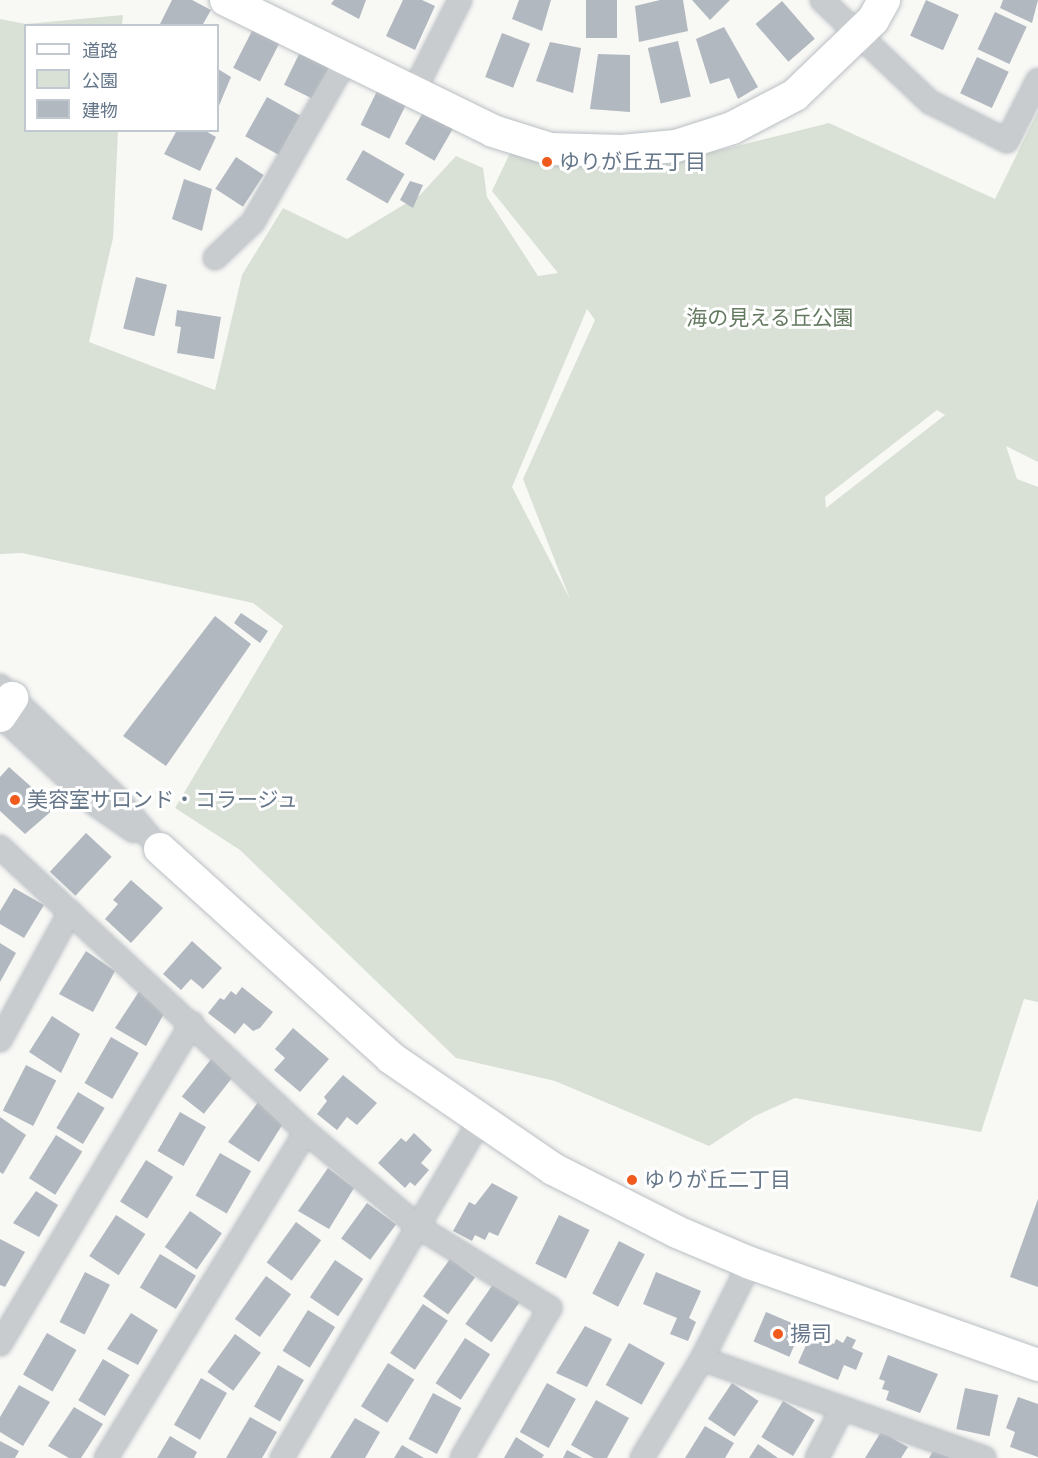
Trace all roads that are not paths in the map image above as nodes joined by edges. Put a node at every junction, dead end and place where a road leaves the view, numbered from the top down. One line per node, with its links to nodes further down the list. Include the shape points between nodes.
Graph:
1 (226, 0): 6 (street)
2 (460, 0): 8 (street)
3 (822, 0): 5 (street)
4 (884, 0): 5 (street)
5 (859, 34): 7 (street, via 930,102 1007,141); 8 (street, via 795,95 732,128 676,146 622,151 550,149 493,131)
6 (346, 60): 8 (street); 9 (street, via 253,222)
7 (1038, 80)
8 (413, 93)
9 (215, 258)
10 (3, 706): 12 (street, via 116,797)
11 (0, 847): 13 (street)
12 (160, 849): 16 (street, via 391,1058)
13 (70, 912): 14 (street); 15 (street)
14 (192, 1023): 17 (street); 20 (street)
15 (0, 1040)
16 (478, 1122): 18 (street); 19 (street, via 553,1169 677,1232)
17 (306, 1132): 18 (street); 24 (street)
18 (420, 1228): 25 (street); 26 (street, via 550,1308)
19 (750, 1263): 21 (street); 22 (street)
20 (0, 1344)
21 (702, 1359): 23 (street); 27 (street)
22 (1038, 1365)
23 (841, 1410): 28 (street); 29 (street)
24 (106, 1458)
25 (282, 1458)
26 (462, 1458)
27 (642, 1458)
28 (817, 1458)
29 (984, 1458)

